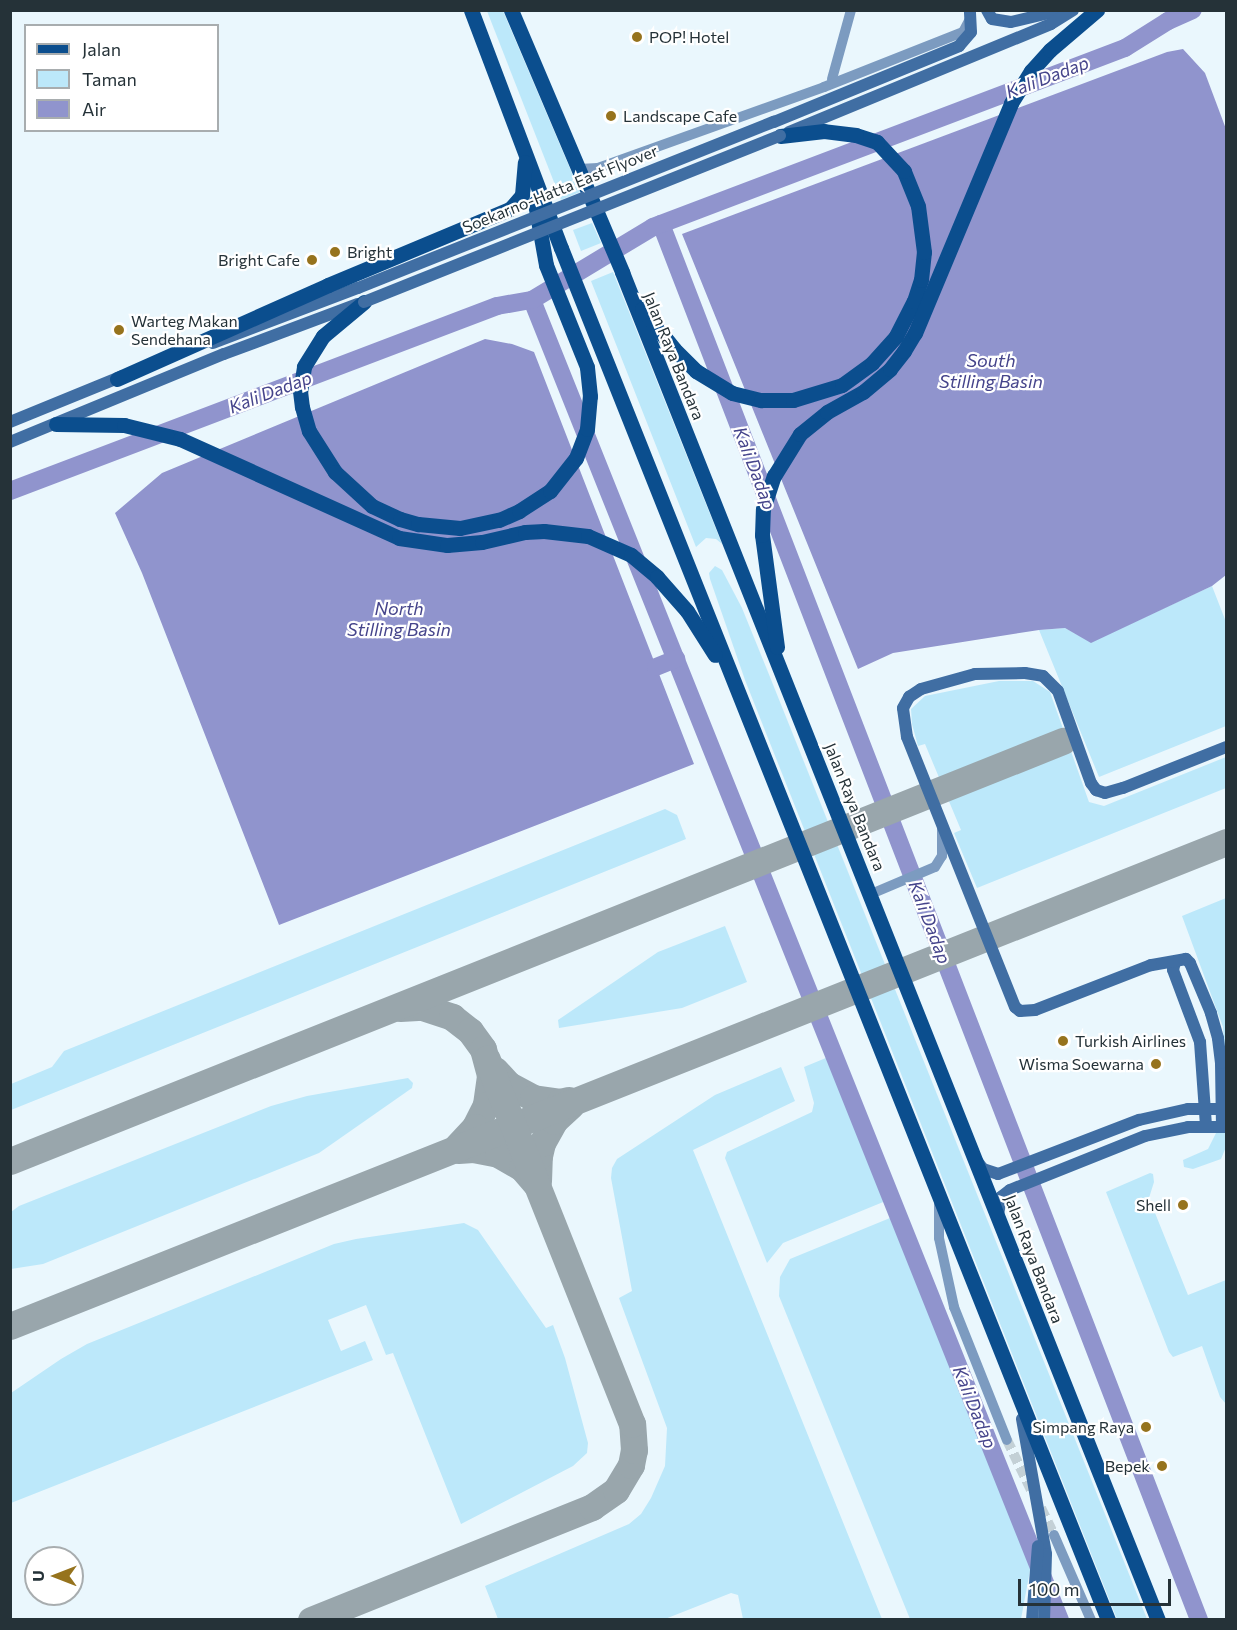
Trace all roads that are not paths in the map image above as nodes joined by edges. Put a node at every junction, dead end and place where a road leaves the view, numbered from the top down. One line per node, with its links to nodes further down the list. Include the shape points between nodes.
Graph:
1 (471, 10): 11 (main road)
2 (511, 10): 12 (main road, Jalan Raya Bandara)
3 (851, 10): 9 (street)
4 (987, 10): 5 (street, via 992,19 1011,22)
5 (1061, 10)
6 (1073, 10): 10 (street, via 1051,24)
7 (1097, 10): 20 (main road, via 1050,50 1011,103 904,351 863,392 827,412 800,434 774,476 763,509 762,535)
8 (971, 14): 10 (street, via 971,32 960,46); 12 (street, via 963,32 824,87 598,168)
9 (832, 79)
10 (777, 129): 14 (main road, via 856,135 877,142 904,171 913,188 922,223 921,280 896,336 872,363 858,376 828,391 793,400 761,400 732,393 712,382 674,349); 15 (street, Soekarno-Hatta East Flyover, bridge)
11 (525, 154): 13 (main road); 16 (main road, via 522,195 510,209)
12 (579, 169): 14 (main road, Jalan Raya Bandara)
13 (536, 182): 15 (main road, via 535,201 546,264 586,367 590,396 587,429 576,458 550,491 525,508 500,520 442,528 386,513 334,472 309,431 300,391 304,367 322,336); 21 (main road)
14 (628, 288): 20 (main road, Jalan Raya Bandara)
15 (361, 295): 16 (street); 18 (street)
16 (117, 379): 17 (street)
17 (10, 422)
18 (56, 424): 19 (street); 21 (main road, via 124,425 180,439 399,538 466,544 525,532 588,536 631,555 649,570 687,611)
19 (10, 442)
20 (781, 671): 24 (main road, Jalan Raya Bandara)
21 (737, 690): 31 (main road)
22 (1227, 747): 23 (street, via 1123,788 1101,792 1091,783 1058,691 1049,680 1035,674 989,673 930,686 909,696 902,717)
23 (941, 822): 24 (street, via 942,856 935,867); 25 (street, via 1010,996 1020,1011 1035,1010 1151,965)
24 (871, 894): 30 (main road, Jalan Raya Bandara)
25 (1175, 962): 26 (street, via 1183,958 1190,963 1213,1020); 27 (street, via 1173,970 1200,1042)
26 (1224, 1108): 27 (street); 29 (street)
27 (1205, 1109): 28 (street); 30 (street, via 1169,1111 1139,1120 1004,1172 989,1172)
28 (1206, 1126): 29 (street); 32 (street, via 1145,1137 1010,1190 1001,1197)
29 (1224, 1127)
30 (977, 1161): 32 (main road, Jalan Raya Bandara)
31 (939, 1196): 33 (main road); 34 (street, via 939,1238 954,1307)
32 (998, 1215): 41 (main road, Jalan Raya Bandara)
33 (1014, 1383): 35 (street); 40 (main road)
34 (1007, 1440)
35 (1037, 1491): 37 (street); 38 (street, via 1046,1554)
36 (1054, 1535): 39 (street)
37 (1032, 1620)
38 (1044, 1620)
39 (1090, 1620)
40 (1108, 1620)
41 (1158, 1620)

